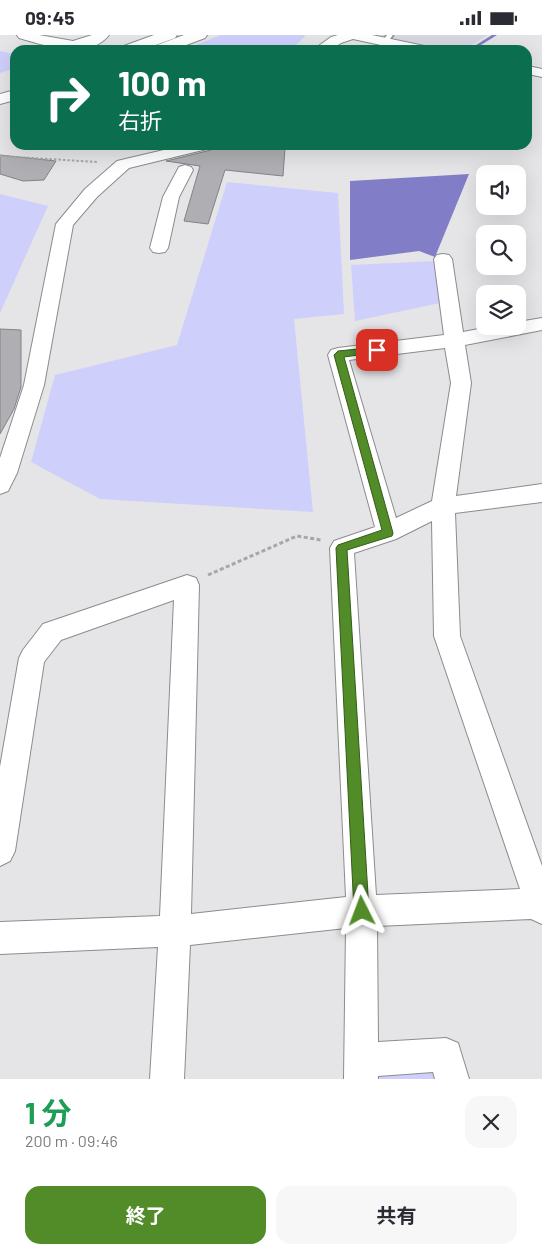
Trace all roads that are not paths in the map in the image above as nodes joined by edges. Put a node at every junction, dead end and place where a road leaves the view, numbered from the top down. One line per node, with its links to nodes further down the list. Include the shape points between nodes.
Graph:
1 (24, 35): 7 (street)
2 (102, 35): 8 (street)
3 (169, 35): 9 (highway)
4 (198, 35): 10 (highway)
5 (353, 35): 6 (street); 11 (street)
6 (387, 39): 12 (street)
7 (63, 45)
8 (78, 45)
9 (141, 45)
10 (171, 45)
11 (328, 45)
12 (407, 45)
13 (183, 150): 14 (street)
14 (123, 164): 15 (street, via 193,172 178,179); 19 (street, via 91,193 65,224 34,385)
15 (159, 248)
16 (443, 259): 18 (street)
17 (542, 324): 18 (street)
18 (454, 340): 21 (street, via 462,383); 22 (street, via 338,355)
19 (0, 485)
20 (542, 493): 21 (street)
21 (443, 506): 22 (street); 24 (street, via 447,636)
22 (388, 533): 25 (street, via 342,548)
23 (0, 851): 26 (street, via 32,658 52,632 187,585)
24 (541, 905): 25 (street)
25 (362, 911): 26 (street); 28 (street)
26 (175, 931): 27 (street); 29 (street)
27 (0, 938)
28 (361, 1069): 30 (street, via 446,1055)
29 (167, 1079)
30 (452, 1079)

